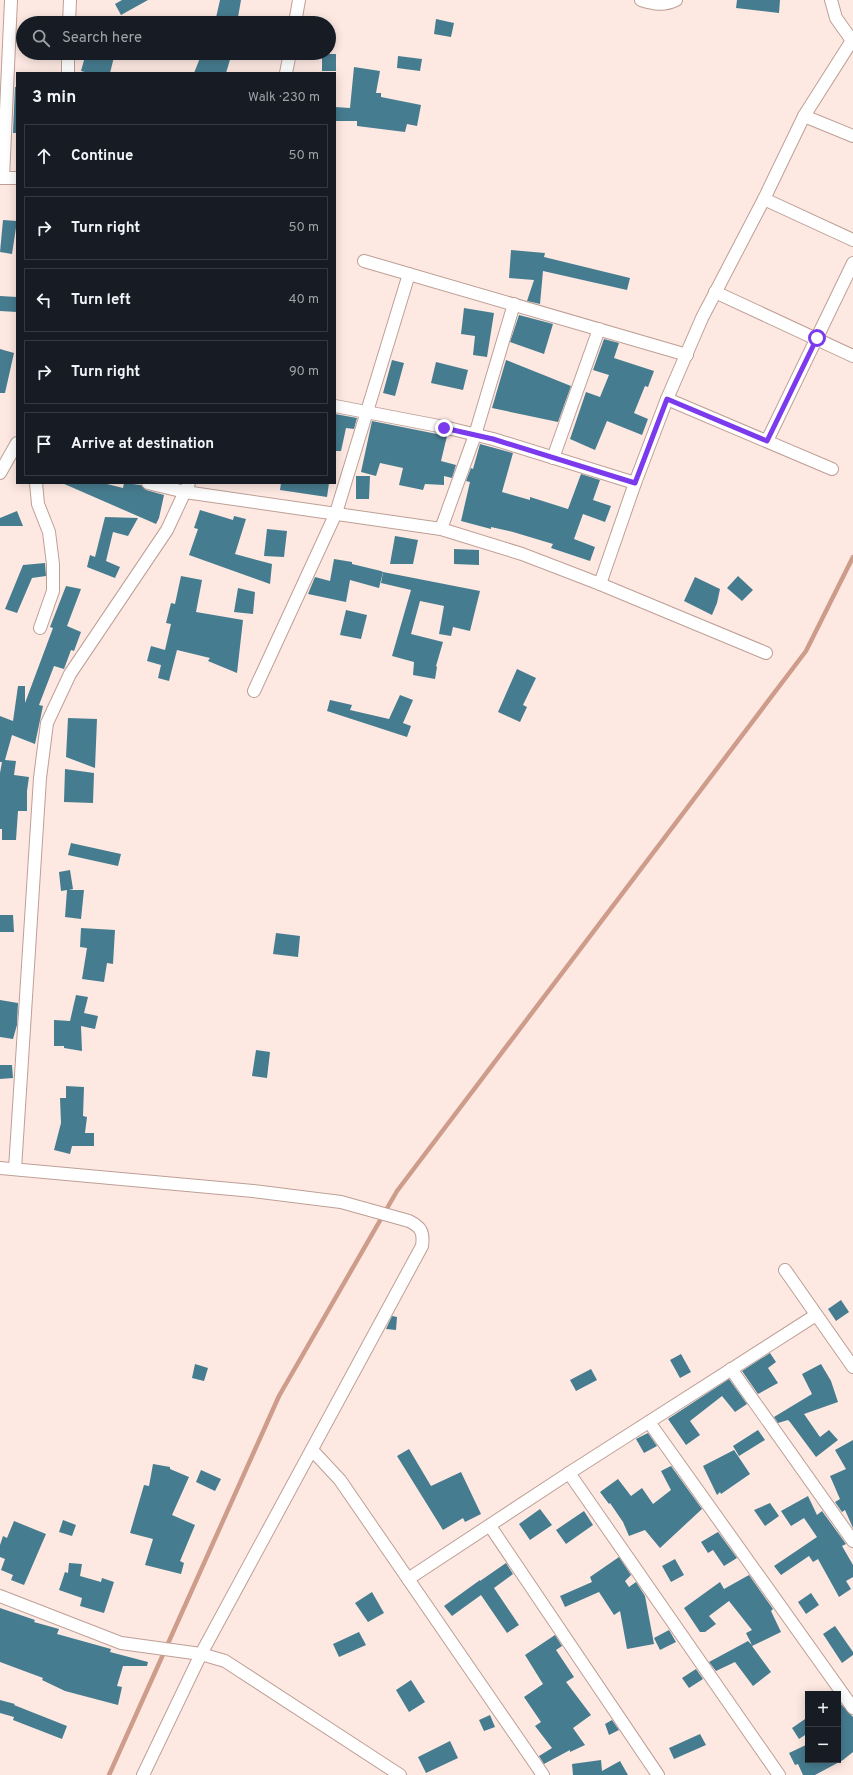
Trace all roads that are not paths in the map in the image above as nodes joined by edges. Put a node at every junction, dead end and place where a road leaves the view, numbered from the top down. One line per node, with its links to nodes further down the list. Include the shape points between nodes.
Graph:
1 (11, 0): 16 (street)
2 (70, 0): 7 (street)
3 (299, 0): 8 (street)
4 (641, 0): 5 (street, via 655,4 668,4)
5 (676, 0)
6 (831, 0): 9 (street, via 836,18)
7 (69, 16)
8 (296, 16)
9 (852, 42): 14 (street)
10 (68, 60): 12 (street)
11 (289, 60): 13 (street)
12 (68, 72)
13 (286, 72)
14 (804, 116): 15 (street); 18 (street)
15 (853, 136)
16 (2, 178): 17 (street)
17 (16, 178)
18 (764, 199): 19 (street); 23 (street)
19 (853, 240)
20 (364, 261): 22 (street)
21 (853, 263): 26 (street)
22 (409, 274): 24 (street); 31 (street)
23 (715, 292): 26 (street); 27 (street)
24 (514, 304): 25 (street); 32 (street)
25 (599, 329): 27 (street); 35 (street)
26 (817, 338): 28 (street); 33 (street)
27 (687, 355): 29 (street)
28 (853, 356)
29 (667, 399): 33 (street); 38 (street)
30 (336, 406): 31 (street)
31 (366, 412): 32 (street); 42 (street)
32 (475, 435): 35 (street); 43 (street)
33 (767, 441): 36 (street)
34 (16, 445): 37 (street)
35 (553, 458): 38 (street)
36 (832, 469)
37 (0, 473)
38 (635, 483): 44 (street)
39 (36, 484): 45 (street, via 38,504 49,532 54,564 54,591)
40 (156, 484): 41 (street)
41 (187, 488): 42 (street); 49 (street, via 167,530 70,674 47,723 40,778)
42 (336, 513): 43 (street); 47 (street)
43 (441, 530): 44 (street, via 522,554)
44 (600, 584): 46 (street)
45 (40, 628)
46 (766, 653)
47 (254, 691)
48 (0, 1168): 49 (street)
49 (15, 1169): 55 (street, via 253,1191 341,1202 419,1226 423,1239 422,1246)
50 (785, 1270): 51 (street)
51 (816, 1315): 52 (street); 53 (street)
52 (853, 1368)
53 (731, 1369): 54 (street); 58 (street)
54 (649, 1422): 56 (street); 62 (street)
55 (312, 1450): 59 (street, via 340,1480); 61 (street)
56 (569, 1473): 57 (street); 67 (street)
57 (490, 1526): 59 (street); 66 (street)
58 (853, 1541)
59 (408, 1579): 65 (street)
60 (0, 1596): 61 (street, via 121,1643)
61 (202, 1654): 63 (street); 64 (street, via 225,1662)
62 (853, 1708)
63 (143, 1775)
64 (400, 1775)
65 (543, 1775)
66 (658, 1775)
67 (779, 1775)

